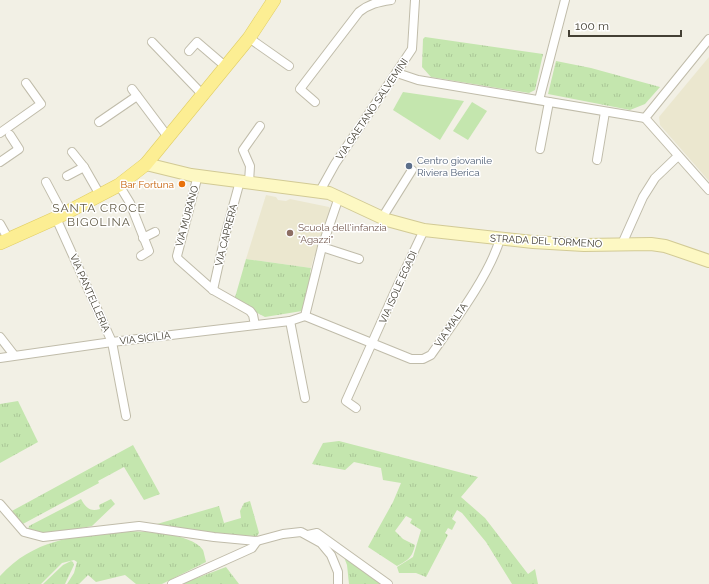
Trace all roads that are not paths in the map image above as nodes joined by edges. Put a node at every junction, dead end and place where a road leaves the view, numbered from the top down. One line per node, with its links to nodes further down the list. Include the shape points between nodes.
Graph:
1 (274, 0): 5 (main road)
2 (391, 0): 17 (street, via 376,2 359,12 300,89)
3 (415, 0): 11 (street, VIA GAETANO SALVEMINI, via 412,49)
4 (566, 0): 16 (street)
5 (248, 38): 9 (main road); 10 (street)
6 (709, 39): 20 (street)
7 (152, 42): 14 (street)
8 (189, 51): 9 (street, via 197,42)
9 (225, 66): 14 (main road)
10 (289, 66)
11 (397, 73): 16 (street, via 418,80); 40 (street, VIA GAETANO SALVEMINI, via 335,164)
12 (26, 83): 23 (street, via 41,104)
13 (132, 89): 15 (street)
14 (202, 94): 25 (main road)
15 (137, 96): 21 (street); 25 (street)
16 (538, 100): 18 (street)
17 (315, 102)
18 (549, 102): 19 (street); 26 (street)
19 (605, 112): 20 (street); 29 (street)
20 (645, 118): 28 (street)
21 (100, 122)
22 (260, 126): 36 (street, via 243,150 250,166)
23 (0, 133)
24 (10, 136): 30 (street, via 19,149)
25 (168, 138): 31 (main road)
26 (540, 149)
27 (72, 152): 32 (street)
28 (678, 156): 39 (street); 51 (street, via 655,178 643,197)
29 (597, 160)
30 (0, 162)
31 (146, 164): 34 (street, STRADA DEL TORMENO); 38 (main road)
32 (84, 167): 35 (street); 41 (street)
33 (412, 170): 44 (street)
34 (198, 175): 36 (street, STRADA DEL TORMENO); 56 (street, VIA MURANO, via 177,256 180,262)
35 (67, 176)
36 (244, 181): 40 (street, STRADA DEL TORMENO); 56 (street, VIA CAPRERA, via 225,236)
37 (46, 182): 43 (street, VIA PANTELLERIA)
38 (119, 185): 41 (main road); 48 (street, via 136,209)
39 (709, 190)
40 (320, 191): 42 (street, STRADA DEL TORMENO)
41 (100, 195): 43 (main road)
42 (339, 197): 44 (street, STRADA DEL TORMENO); 52 (street)
43 (60, 216): 50 (main road); 61 (street, VIA PANTELLERIA)
44 (382, 218): 46 (street, STRADA DEL TORMENO)
45 (0, 224): 50 (street)
46 (424, 230): 49 (street, STRADA DEL TORMENO); 62 (street, VIA ISOLE EGADI)
47 (155, 232): 48 (street)
48 (143, 238): 53 (street, via 148,252)
49 (500, 239): 51 (street, STRADA DEL TORMENO, via 584,245); 62 (street, VIA MALTA, via 492,261 431,354 423,359 411,359)
50 (4, 241)
51 (622, 244): 55 (street, STRADA DEL TORMENO, via 665,246)
52 (322, 247): 54 (street); 57 (street)
53 (141, 256)
54 (359, 259)
55 (709, 261)
56 (213, 290): 59 (street, via 250,311)
57 (305, 316): 58 (street, VIA SICILIA); 62 (street, VIA MALTA)
58 (290, 321): 59 (street, VIA SICILIA); 65 (street)
59 (255, 325): 61 (street, VIA SICILIA)
60 (0, 337): 63 (street)
61 (112, 342): 63 (street, VIA SICILIA); 67 (street, VIA PANTELLERIA)
62 (373, 344): 66 (street, via 346,401)
63 (14, 355): 64 (street, VIA SICILIA)
64 (0, 358)
65 (305, 398)
66 (356, 408)
67 (126, 416)
68 (0, 504): 70 (street, via 24,532 43,538 139,526)
69 (308, 535): 70 (street, via 301,532 283,534); 72 (street, via 321,543 331,555 338,572); 73 (street, via 317,533)
70 (257, 541): 71 (street, via 252,548)
71 (172, 584)
72 (338, 584)
73 (388, 584)

